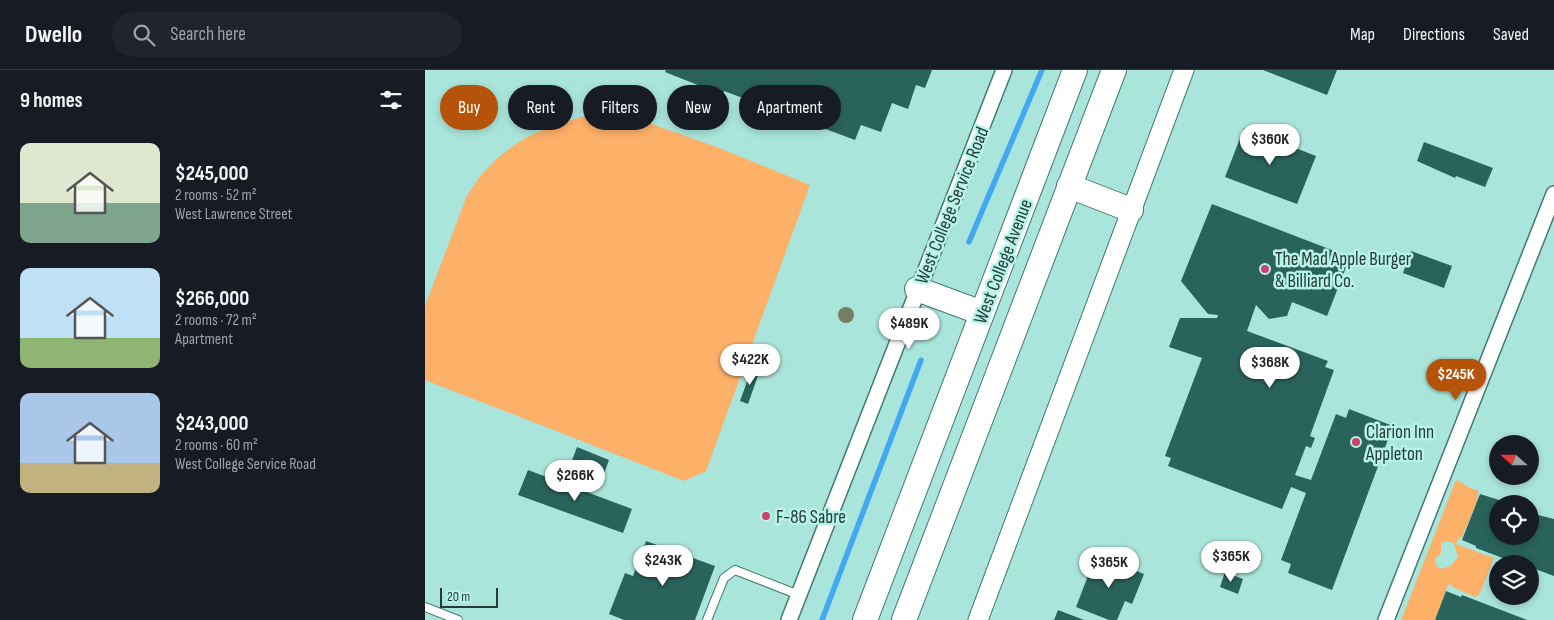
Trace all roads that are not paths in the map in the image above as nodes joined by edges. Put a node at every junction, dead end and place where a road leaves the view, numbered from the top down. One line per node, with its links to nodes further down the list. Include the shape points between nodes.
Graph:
1 (1004, 70): 8 (street, West College Service Road)
2 (1075, 70): 9 (main road, West College Avenue)
3 (1114, 70): 5 (main road, West College Avenue)
4 (1184, 70): 7 (street)
5 (1069, 186): 7 (main road); 16 (main road, West College Avenue)
6 (1554, 194): 18 (street)
7 (1131, 210): 17 (street)
8 (917, 288): 9 (main road); 10 (street, West College Service Road)
9 (982, 313): 15 (main road, West College Avenue)
10 (799, 595): 13 (lane, via 735,570 724,578); 14 (street, West College Service Road)
11 (425, 607): 12 (lane)
12 (459, 620)
13 (707, 620)
14 (789, 620)
15 (865, 620)
16 (904, 620)
17 (978, 620)
18 (1386, 620)

